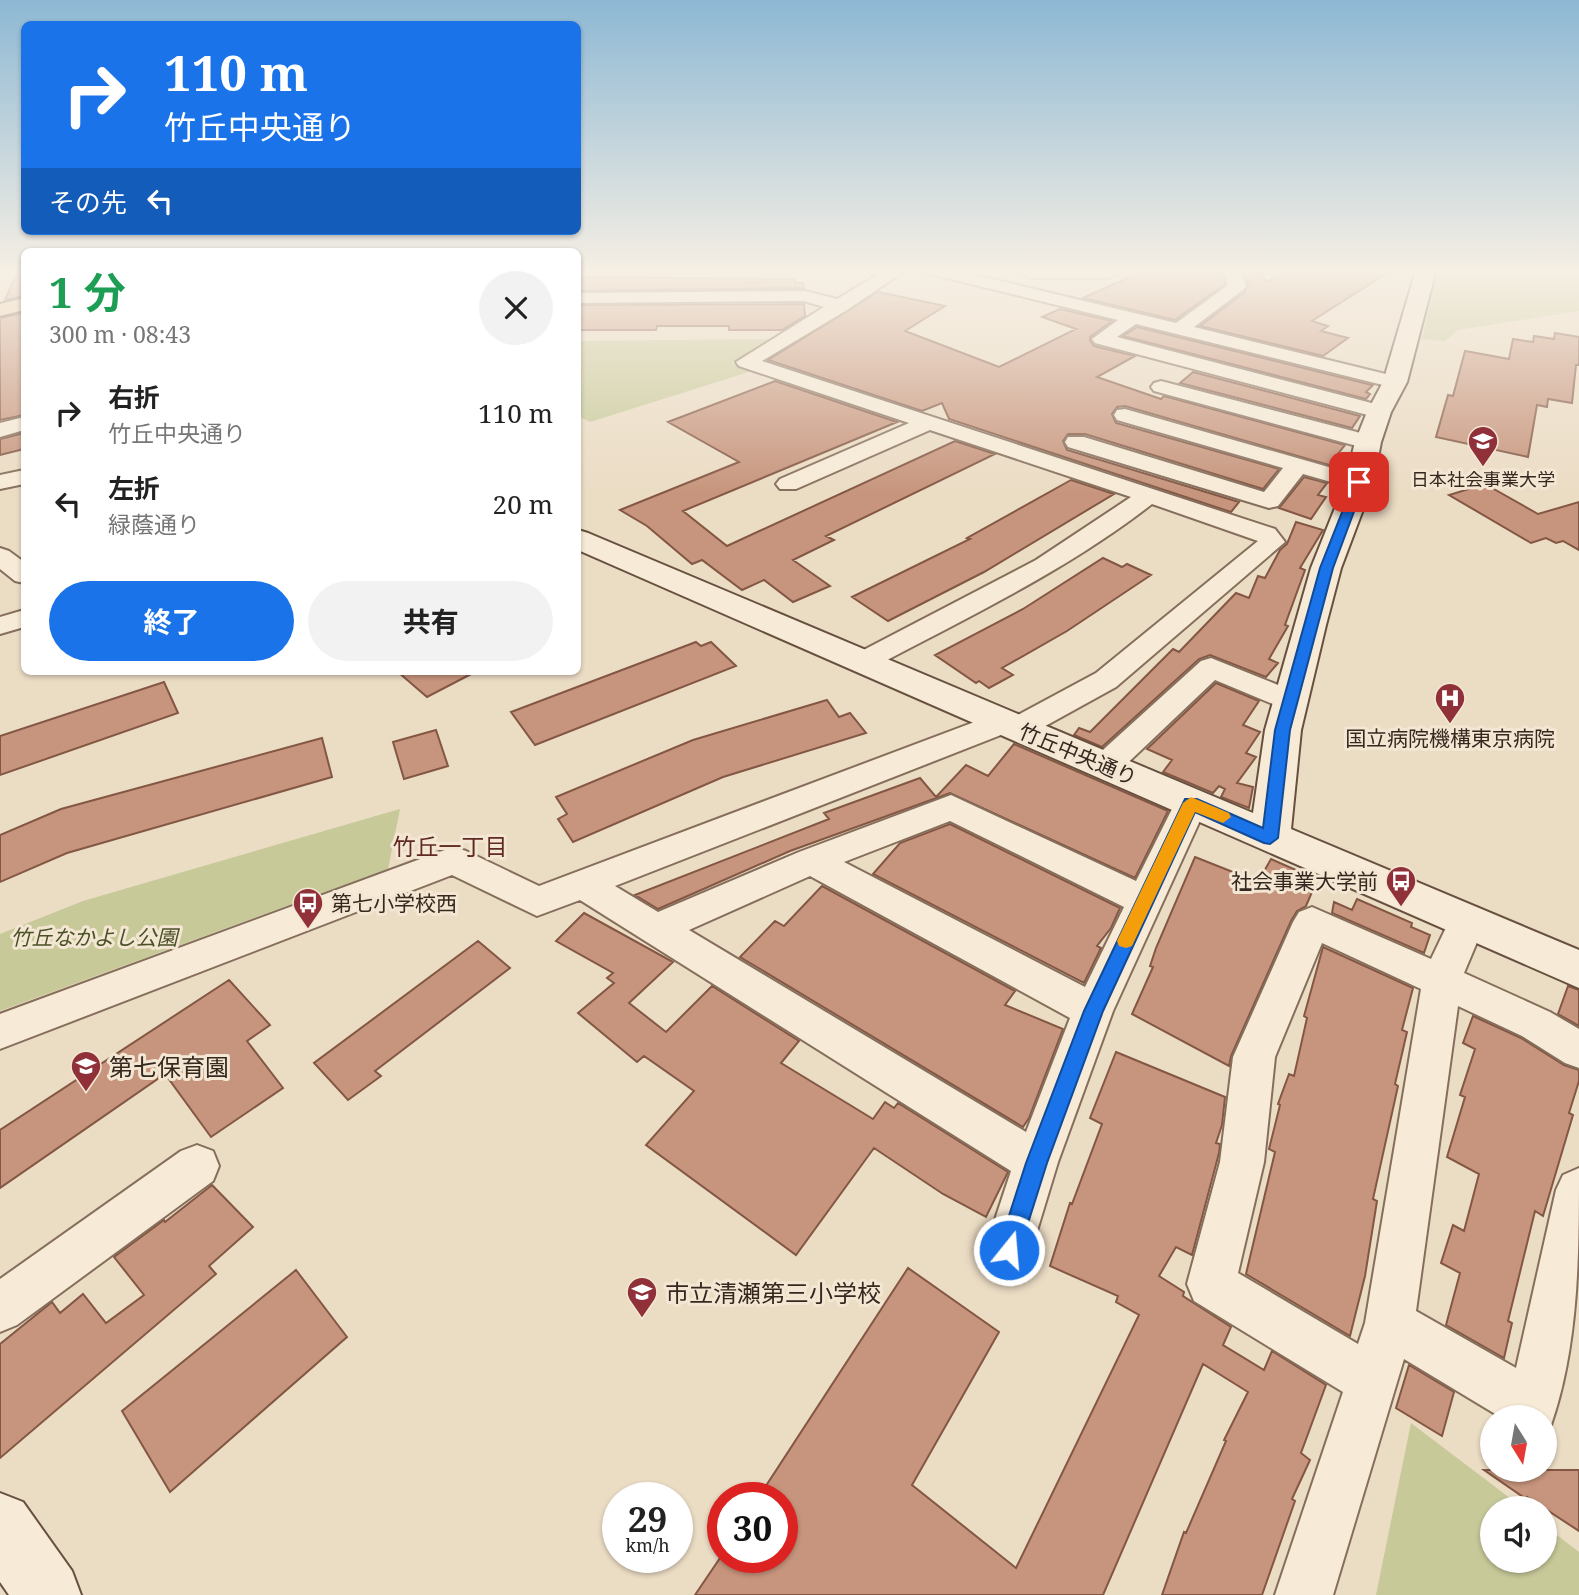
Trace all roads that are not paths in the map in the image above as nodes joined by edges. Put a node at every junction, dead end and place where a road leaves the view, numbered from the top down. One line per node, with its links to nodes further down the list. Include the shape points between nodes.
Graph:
1 (776, 344): 12 (street, via 746,362)
2 (1122, 344): 6 (street)
3 (1239, 344): 5 (street)
4 (1405, 344): 8 (street)
5 (1256, 349): 7 (street); 8 (street)
6 (1192, 363): 7 (street); 9 (street)
7 (1229, 373): 10 (street)
8 (1395, 382): 10 (street)
9 (1161, 387): 11 (street); 16 (street)
10 (1379, 412): 16 (street)
11 (1125, 415): 15 (street); 18 (street)
12 (928, 423): 17 (street); 22 (street)
13 (21, 425): 14 (street)
14 (0, 430)
15 (1076, 442): 17 (street); 18 (street, via 1269,501)
16 (1368, 442): 21 (street)
17 (1040, 461): 23 (street)
18 (1298, 465): 21 (street)
19 (21, 478): 20 (street)
20 (0, 482)
21 (1359, 482): 30 (street, via 1326,568)
22 (788, 484)
23 (1148, 496): 29 (street, via 1038,568); 31 (street, via 1266,534 1272,542 1106,680)
24 (581, 540): 29 (street, 竹丘中央通り)
25 (0, 556): 26 (street)
26 (21, 573)
27 (21, 619): 28 (street)
28 (0, 625)
29 (862, 662): 31 (street, 竹丘中央通り)
30 (1292, 702): 32 (street, via 1211,667); 34 (street, via 1283,730)
31 (1011, 725): 32 (street, 竹丘中央通り); 36 (street)
32 (1105, 766): 33 (street, 竹丘中央通り)
33 (1191, 803): 34 (street, 竹丘中央通り); 37 (street)
34 (1270, 838): 38 (street, 竹丘中央通り)
35 (811, 861): 37 (street, via 951,807); 39 (street); 42 (street)
36 (584, 885): 39 (street); 43 (street, via 537,902 454,860)
37 (1144, 901): 42 (street)
38 (1466, 923): 40 (street, 竹丘中央通り); 41 (street)
39 (655, 929): 45 (street)
40 (1579, 971)
41 (1442, 979): 44 (street); 50 (street); 51 (street, via 1312,922 1254,1057 1242,1162 1211,1284)
42 (1093, 1011): 45 (street)
43 (0, 1032)
44 (1579, 1050)
45 (1036, 1163): 48 (street)
46 (197, 1166): 49 (street)
47 (1579, 1190): 50 (street, via 1533,1407)
48 (1009, 1250)
49 (0, 1308)
50 (1390, 1323): 51 (street)
51 (1371, 1380): 54 (street)
52 (0, 1525): 53 (street)
53 (48, 1595)
54 (1304, 1595)

